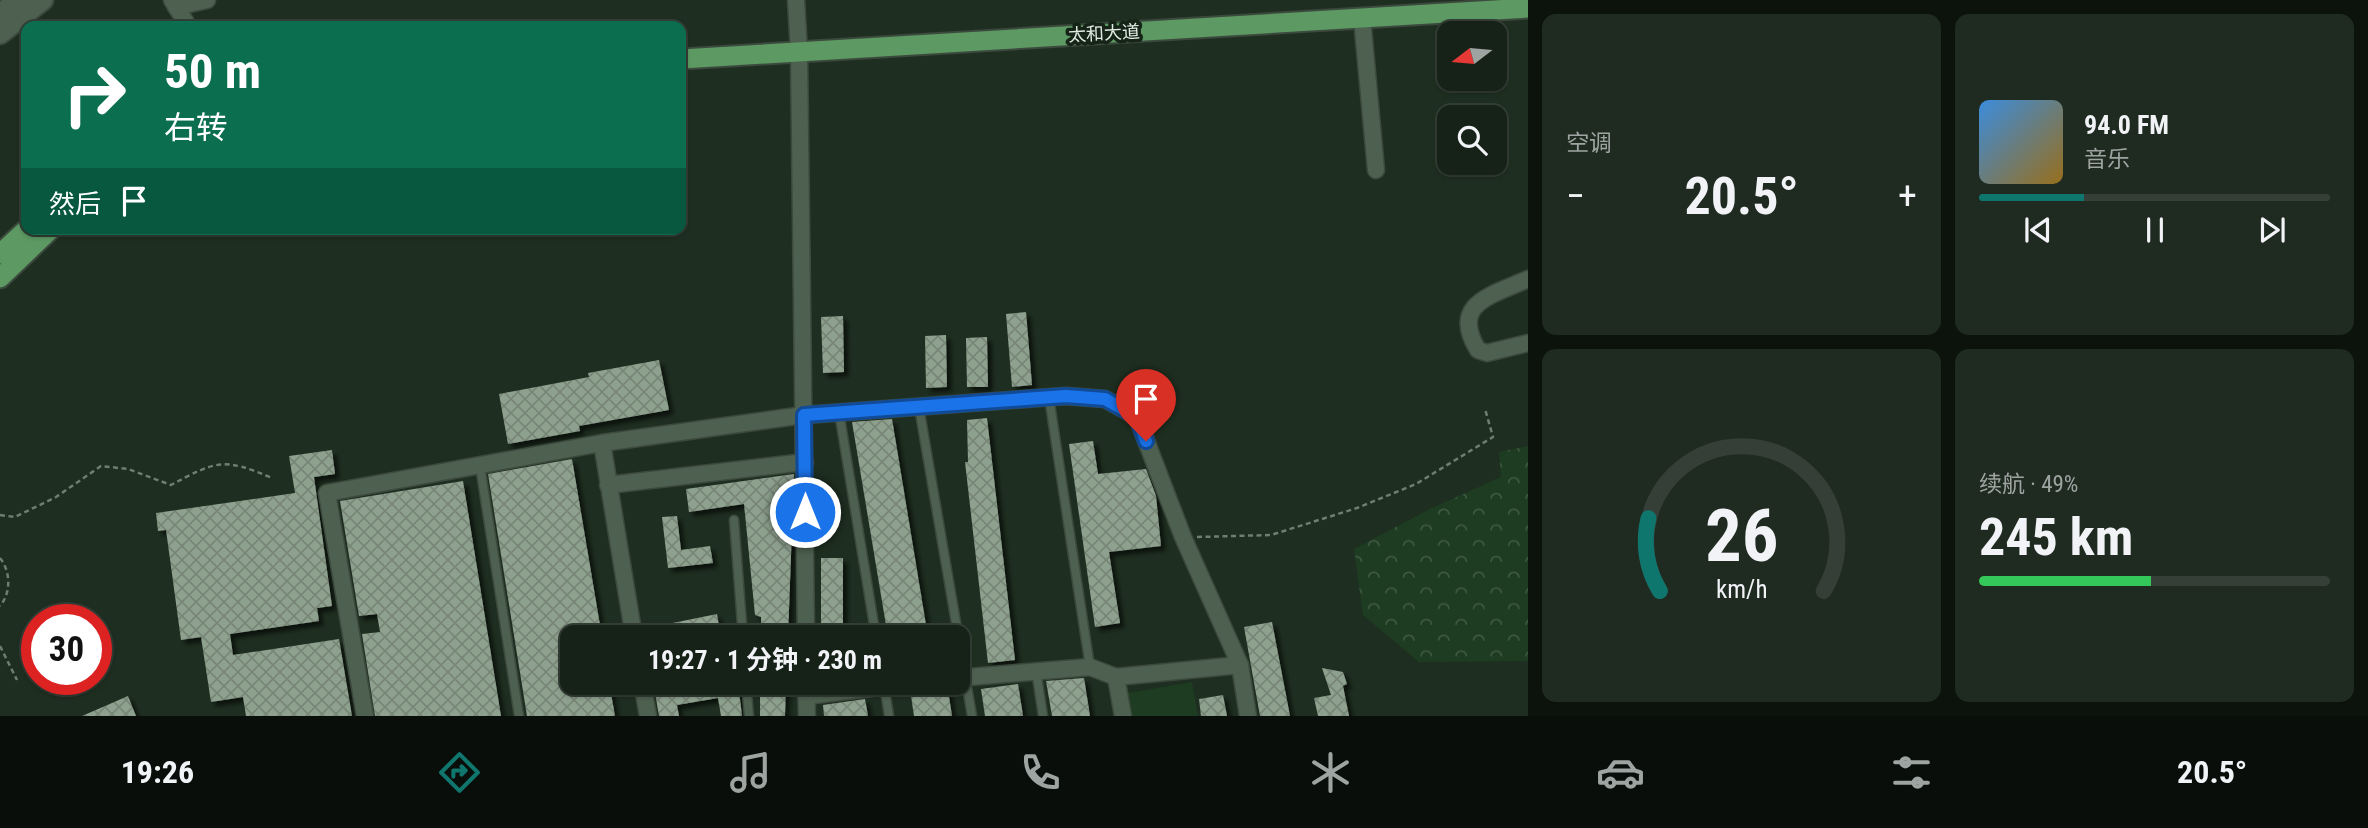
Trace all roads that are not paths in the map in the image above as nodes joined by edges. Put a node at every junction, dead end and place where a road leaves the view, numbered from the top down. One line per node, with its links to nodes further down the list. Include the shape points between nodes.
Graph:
1 (18, 0): 9 (street)
2 (43, 0): 11 (street)
3 (207, 0): 6 (street)
4 (796, 0): 13 (street)
5 (1447, 0): 7 (main road, 太和大道)
6 (174, 4): 10 (street)
7 (1361, 6): 8 (main road, 太和大道); 13 (main road, 太和大道); 15 (street)
8 (1528, 8)
9 (0, 14)
10 (185, 21)
11 (0, 34)
12 (686, 45): 13 (main road, 太和大道)
13 (799, 45): 14 (main road, 太和大道); 25 (street)
14 (686, 58)
15 (1377, 170)
16 (21, 235): 18 (main road)
17 (45, 235): 19 (main road)
18 (0, 254)
19 (0, 278)
20 (1528, 279): 21 (street, via 1477,304 1467,330 1478,350 1486,353)
21 (1528, 343)
22 (1049, 397): 23 (street); 36 (street, via 1105,399 1137,417 1212,607); 37 (lane)
23 (919, 407): 24 (street); 35 (lane)
24 (839, 412): 25 (street); 34 (lane)
25 (804, 415): 26 (street); 27 (street)
26 (602, 443): 28 (street); 29 (street)
27 (805, 462): 29 (street); 33 (street)
28 (480, 466): 46 (street, via 327,493); 47 (lane)
29 (608, 485): 31 (street)
30 (734, 520): 32 (lane)
31 (633, 625)
32 (742, 625)
33 (806, 625)
34 (874, 625)
35 (953, 625)
36 (1240, 664): 40 (street); 55 (street)
37 (1090, 667): 38 (street); 40 (street)
38 (1036, 670): 39 (street); 53 (lane)
39 (970, 676)
40 (1116, 677): 54 (street)
41 (644, 695): 48 (street)
42 (747, 695): 49 (lane)
43 (806, 695): 50 (street)
44 (886, 695): 51 (lane)
45 (966, 695): 52 (lane)
46 (365, 716)
47 (519, 716)
48 (648, 716)
49 (749, 716)
50 (807, 716)
51 (889, 716)
52 (972, 716)
53 (1043, 716)
54 (1124, 716)
55 (1248, 716)

